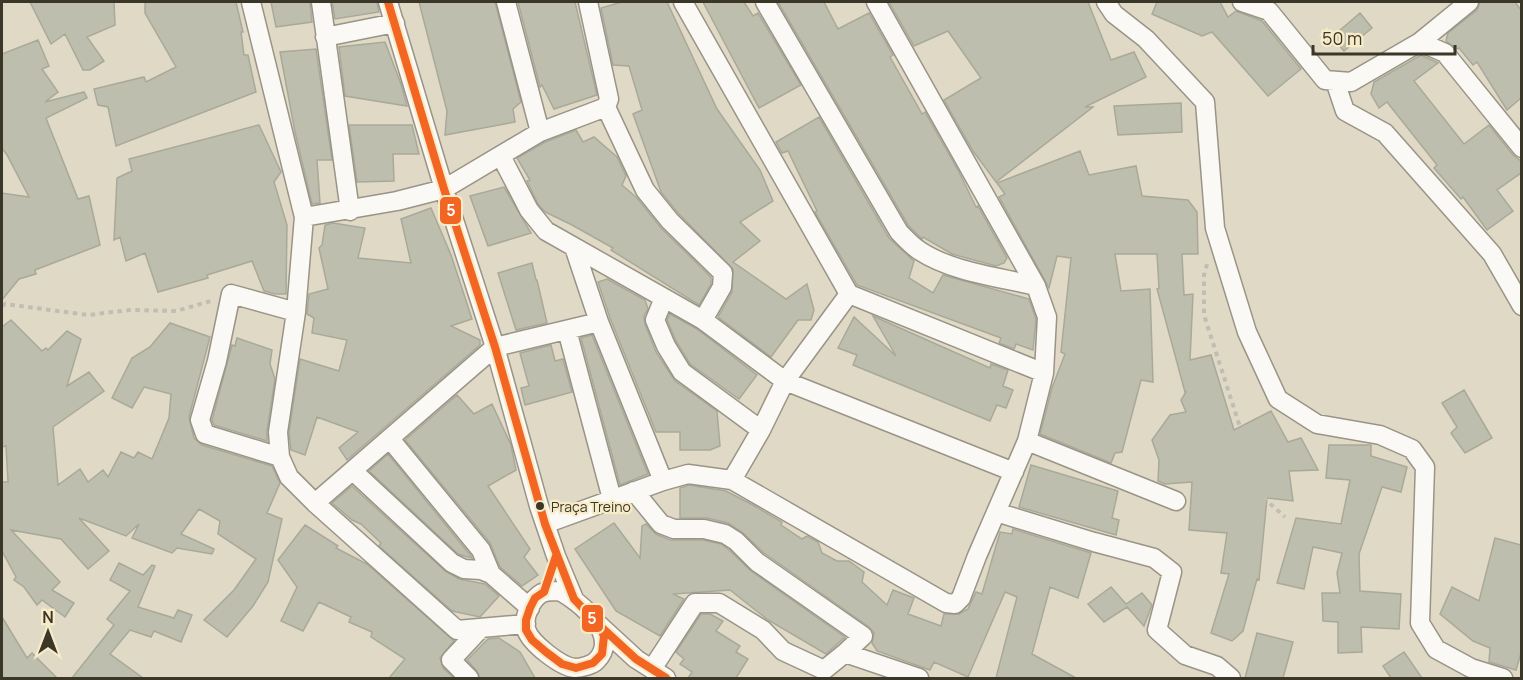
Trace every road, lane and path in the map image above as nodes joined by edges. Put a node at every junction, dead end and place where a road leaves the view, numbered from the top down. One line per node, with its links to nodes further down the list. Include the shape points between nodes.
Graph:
1 (251, 2): 22 (street)
2 (321, 2): 13 (street)
3 (388, 2): 12 (street)
4 (507, 2): 17 (street)
5 (588, 2): 16 (street, via 609,99)
6 (683, 2): 27 (street)
7 (765, 2): 25 (street, via 899,232 919,251 946,263)
8 (876, 2): 25 (street)
9 (1106, 2): 23 (street, via 1205,102)
10 (1242, 2): 15 (street, via 1269,11 1325,80)
11 (1469, 2): 14 (street)
12 (395, 23): 13 (street); 20 (street)
13 (326, 37): 21 (street)
14 (1420, 42): 15 (street, via 1352,82); 18 (street, via 1444,53)
15 (1335, 81): 30 (street, via 1345,111 1385,133 1491,254)
16 (606, 107): 17 (street); 32 (street, via 645,190 670,221 723,273 722,286)
17 (540, 132): 19 (street)
18 (1521, 148)
19 (501, 156): 20 (street); 24 (street, via 529,210 546,231)
20 (444, 189): 21 (street); 35 (street)
21 (350, 211): 22 (street)
22 (304, 218): 31 (street)
23 (1215, 228): 51 (path, via 1204,275 1204,315 1266,500); 67 (street, via 1247,332 1278,399 1317,424 1380,435 1412,449 1425,467 1420,623 1436,649 1471,668)
24 (574, 247): 28 (street); 33 (street)
25 (1036, 286): 36 (street, via 1047,317)
26 (231, 294): 29 (path, via 176,311 130,310 88,315); 31 (street); 41 (street, via 200,420 205,434)
27 (849, 294): 36 (street); 37 (street)
28 (664, 298): 32 (street); 38 (street, via 655,320 682,372)
29 (2, 306)
30 (1521, 306)
31 (296, 312): 41 (street, via 278,432)
32 (703, 320): 37 (street)
33 (599, 322): 34 (street); 45 (street)
34 (567, 330): 35 (street); 47 (street)
35 (495, 347): 39 (street); 52 (street)
36 (1044, 373): 40 (street)
37 (785, 381): 38 (street); 43 (street)
38 (761, 430): 44 (street)
39 (390, 439): 42 (street); 54 (street, via 481,550)
40 (1027, 441): 43 (street); 48 (street)
41 (280, 457): 49 (street, via 290,477)
42 (353, 471): 49 (street); 54 (street, via 452,563)
43 (1014, 472): 50 (street)
44 (732, 480): 45 (street, via 688,474); 50 (street, via 946,603 955,604 961,598)
45 (663, 481): 46 (street)
46 (634, 491): 47 (street); 60 (street, via 661,524 725,534 757,562 863,636)
47 (612, 499): 52 (street)
48 (1176, 501)
49 (315, 503): 59 (street, via 457,630)
50 (996, 512): 66 (street, via 1154,558 1172,572 1157,630 1185,655 1217,666)
51 (1285, 517)
52 (544, 524): 53 (street)
53 (556, 556): 55 (street); 56 (street)
54 (491, 574): 57 (street)
55 (544, 592): 56 (street, via 560,591); 57 (street, via 535,598)
56 (574, 599): 58 (street)
57 (528, 616): 59 (street); 62 (street, via 526,630 532,640 562,664)
58 (600, 625): 61 (street); 62 (street, via 604,636 602,654)
59 (481, 628): 64 (street, via 451,660)
60 (844, 652): 63 (street, via 824,670 783,651 763,630 719,603 695,603); 65 (street)
61 (636, 659): 62 (street); 63 (street)
62 (584, 670)
63 (659, 674)
64 (469, 678)
65 (919, 678)
66 (1231, 678)
67 (1503, 678)

